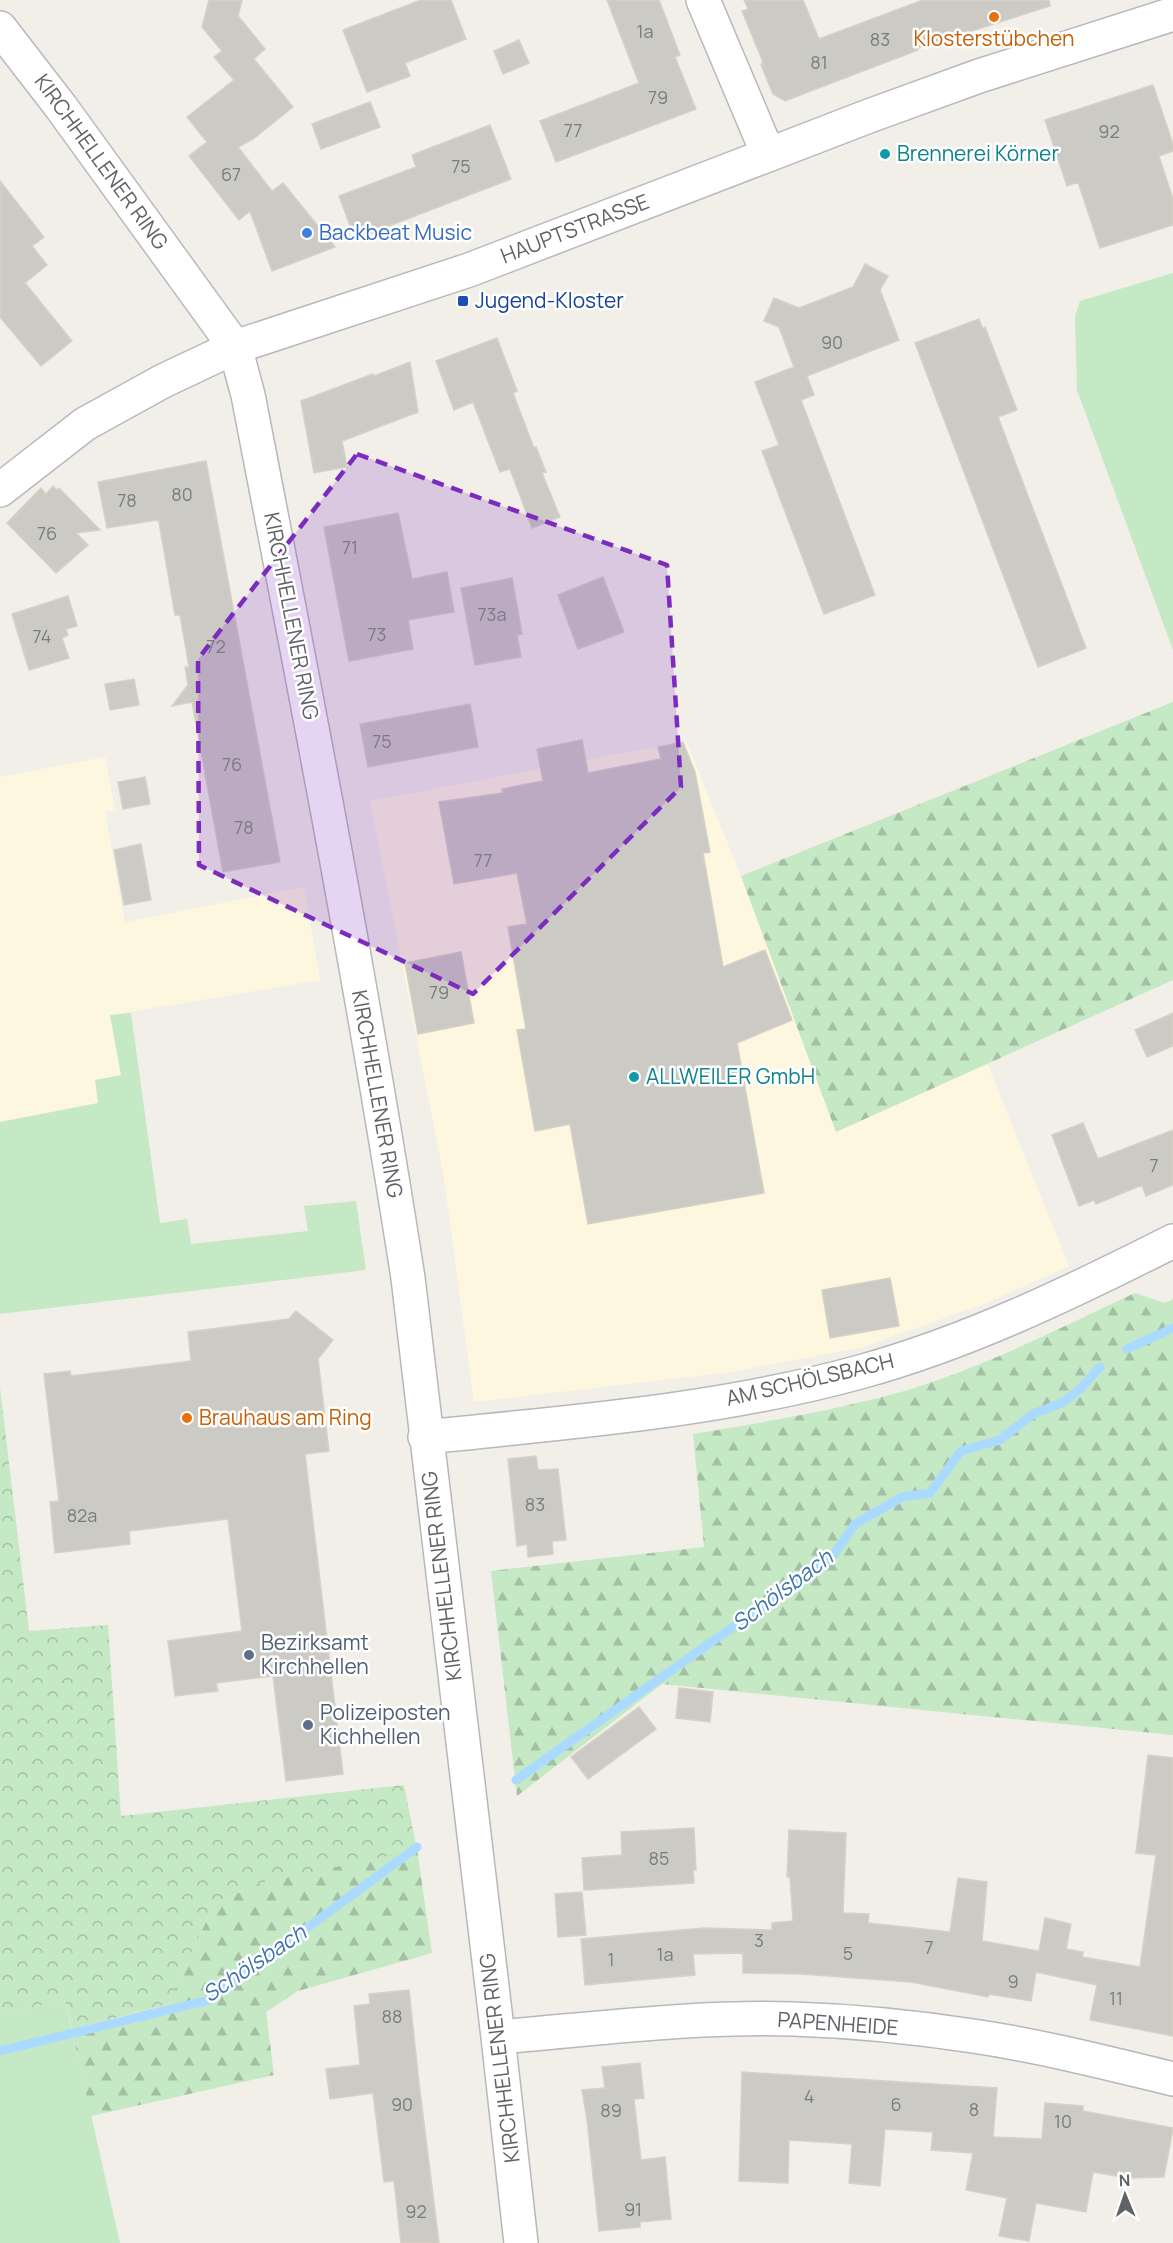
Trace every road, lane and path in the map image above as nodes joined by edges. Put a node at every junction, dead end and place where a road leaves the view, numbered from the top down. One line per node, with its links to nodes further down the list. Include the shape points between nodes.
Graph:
1 (703, 0): 4 (street)
2 (1173, 14): 4 (street, HAUPTSTRASSE, via 979,76)
3 (0, 28): 5 (street, KIRCHHELLENER RING)
4 (768, 154): 5 (street, HAUPTSTRASSE, via 469,270)
5 (235, 347): 6 (street, HAUPTSTRASSE, via 85,424); 8 (street, KIRCHHELLENER RING, via 248,395 322,778 393,1180)
6 (0, 490)
7 (1173, 1241): 8 (street, AM SCHÖLSBACH, via 1083,1286 951,1343 861,1372 743,1399)
8 (425, 1437): 9 (street, KIRCHHELLENER RING)
9 (498, 2037): 10 (street, PAPENHEIDE, via 706,2020 792,2019 974,2036); 11 (street, KIRCHHELLENER RING)
10 (1173, 2079)
11 (521, 2243)

